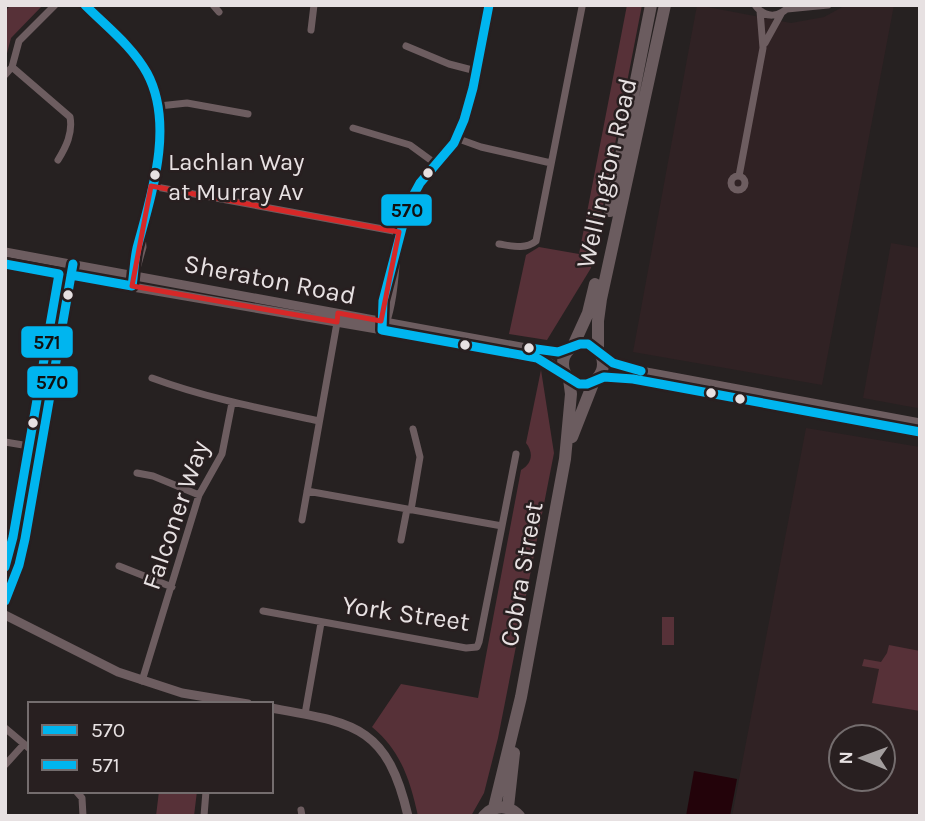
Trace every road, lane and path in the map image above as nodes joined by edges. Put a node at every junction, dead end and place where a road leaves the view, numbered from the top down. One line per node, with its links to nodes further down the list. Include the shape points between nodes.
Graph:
1 (55, 5): 18 (street, via 19,41)
2 (85, 5): 21 (street, via 135,55)
3 (213, 5): 13 (street)
4 (314, 5): 14 (street)
5 (489, 5): 19 (street)
6 (653, 5): 40 (highway, Wellington Road, via 592,299)
7 (665, 5): 17 (highway, Wellington Road)
8 (672, 5): 17 (street)
9 (828, 5): 12 (street)
10 (582, 7): 26 (street)
11 (758, 8): 12 (street, via 771,16); 16 (street)
12 (786, 9): 16 (street)
13 (219, 12)
14 (311, 30)
15 (406, 47): 19 (street)
16 (763, 48): 28 (street)
17 (655, 60): 41 (highway, Wellington Road, via 601,299)
18 (12, 67): 20 (street); 25 (street, via 70,117 69,139)
19 (476, 71): 24 (street)
20 (5, 75)
21 (159, 106): 22 (street, via 187,103); 29 (street, via 159,144)
22 (248, 114)
23 (353, 128): 27 (street, via 410,145)
24 (456, 138): 26 (street); 27 (street)
25 (58, 160)
26 (551, 163): 31 (street, via 536,241 523,247)
27 (436, 164): 30 (street, via 414,191)
28 (739, 177)
29 (151, 186): 30 (street); 36 (street, via 144,247)
30 (399, 232): 39 (street)
31 (499, 244)
32 (5, 252): 33 (street, Sheraton Road)
33 (74, 264): 35 (street); 36 (street, Sheraton Road)
34 (5, 265): 35 (street, Sheraton Road)
35 (71, 275): 37 (street, Sheraton Road); 52 (street)
36 (135, 275): 37 (street); 38 (street, Sheraton Road)
37 (132, 286): 38 (street, Sheraton Road)
38 (338, 317): 39 (street, Sheraton Road); 47 (street)
39 (383, 324): 40 (street, Sheraton Road, via 537,350); 42 (street, Sheraton Road, via 528,355)
40 (571, 348): 41 (highway, via 587,344); 42 (highway, via 563,361)
41 (600, 353): 44 (highway, via 603,369); 45 (street, via 630,369)
42 (567, 376): 44 (highway, via 578,384); 54 (highway, Cobra Street, via 571,394)
43 (152, 378): 46 (street)
44 (595, 380): 45 (street, via 627,378); 54 (highway, Cobra Street)
45 (701, 388): 48 (street); 50 (street)
46 (232, 402): 47 (street); 57 (street, Falconer Way, via 222,454)
47 (319, 421): 56 (street)
48 (920, 423)
49 (413, 429): 58 (street, via 421,457)
50 (920, 432)
51 (5, 442): 52 (street)
52 (41, 448): 64 (street, via 25,539)
53 (516, 454): 60 (street)
54 (565, 459): 69 (highway, Cobra Street)
55 (137, 473): 57 (street)
56 (307, 491): 58 (street); 59 (street)
57 (199, 495): 63 (street, Falconer Way)
58 (409, 510): 60 (street); 61 (street)
59 (302, 520)
60 (502, 526): 67 (street, York Street, via 477,647)
61 (401, 540)
62 (119, 566): 63 (street)
63 (172, 587): 68 (street, Falconer Way)
64 (5, 602)
65 (262, 611): 67 (street, York Street)
66 (5, 615): 68 (street)
67 (321, 623): 72 (street)
68 (142, 681): 70 (street)
69 (521, 697): 78 (highway, Cobra Street); 79 (highway, Cobra Street)
70 (222, 701)
71 (273, 708): 72 (street)
72 (305, 714): 82 (street, via 344,723 373,741 395,771)
73 (5, 728): 74 (street)
74 (27, 746): 75 (street)
75 (5, 765)
76 (78, 793): 80 (street)
77 (206, 793): 81 (street)
78 (508, 807): 79 (highway); 83 (highway)
79 (489, 812)
80 (83, 816)
81 (204, 816)
82 (408, 816)
83 (519, 816)

